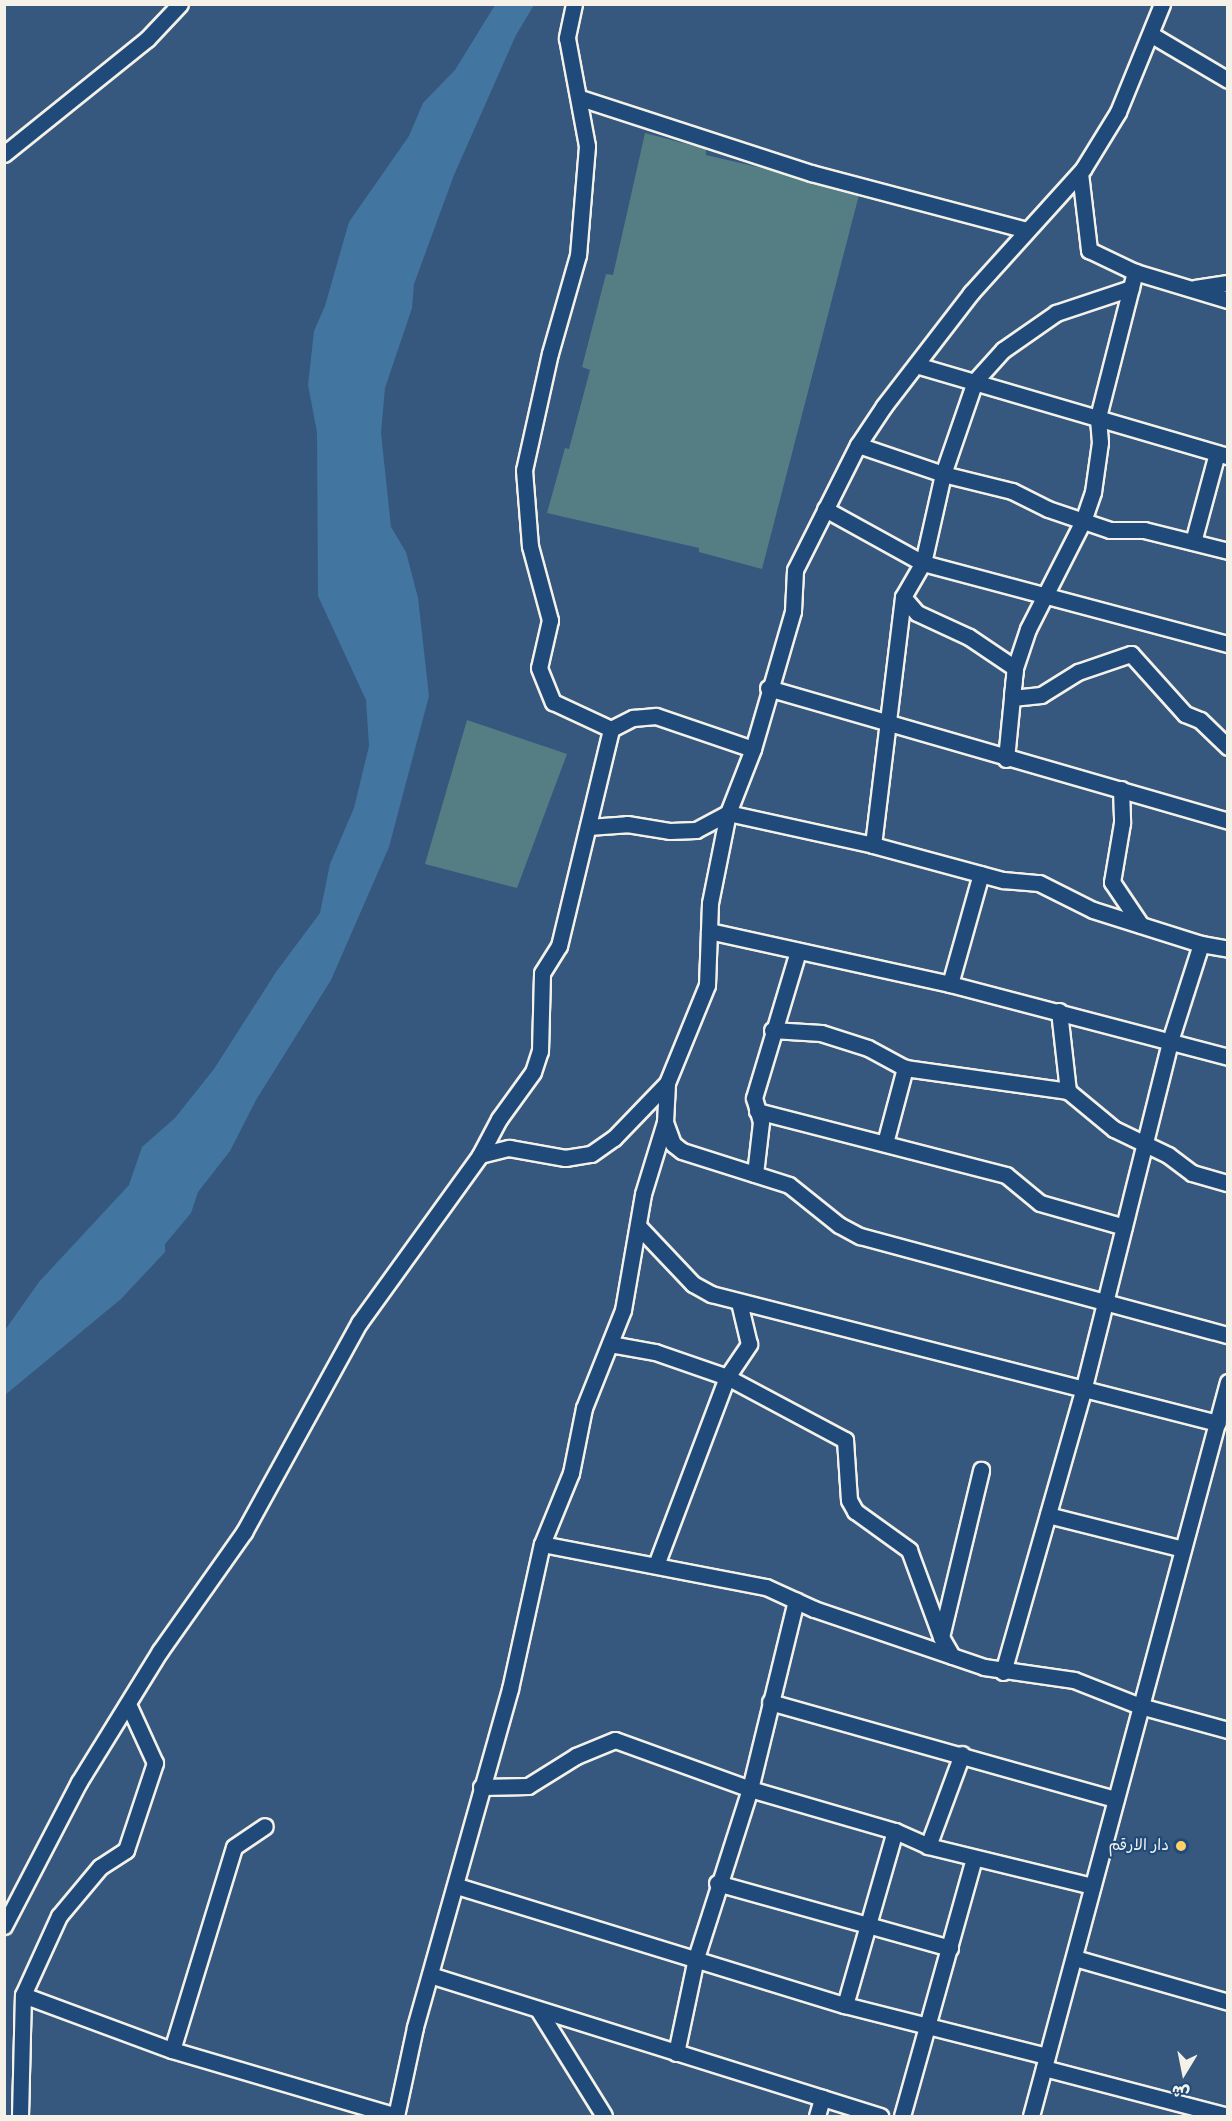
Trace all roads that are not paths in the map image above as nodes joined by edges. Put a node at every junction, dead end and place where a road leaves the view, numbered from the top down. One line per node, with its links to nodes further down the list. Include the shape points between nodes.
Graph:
1 (180, 4): 7 (street, via 147,39)
2 (574, 4): 6 (street, via 567,38)
3 (1162, 4): 4 (street)
4 (1152, 35): 5 (street); 8 (street, via 1118,112)
5 (1227, 80)
6 (580, 98): 9 (street, via 811,173); 32 (street, via 587,146 578,255 550,353 524,470 530,546 550,620 539,668 553,702)
7 (4, 154)
8 (1080, 173): 9 (street); 10 (street, via 1089,250)
9 (1028, 230): 15 (street, via 971,293)
10 (1135, 272): 12 (street); 13 (street)
11 (1227, 283): 13 (street)
12 (1131, 288): 16 (street, via 1056,313 1003,350); 17 (street)
13 (1190, 288): 14 (street)
14 (1227, 300)
15 (916, 365): 16 (street); 18 (street)
16 (975, 381): 17 (street); 20 (street)
17 (1098, 417): 19 (street); 22 (street, via 1097,473)
18 (858, 445): 20 (street); 21 (street)
19 (1222, 454): 23 (street)
20 (943, 474): 22 (street, via 1012,491); 25 (street)
21 (825, 508): 25 (street); 30 (street, via 795,570 793,612)
22 (1083, 521): 23 (street, via 1110,530 1144,530); 26 (street)
23 (1193, 542): 24 (street)
24 (1227, 551)
25 (923, 563): 26 (street); 27 (street)
26 (1047, 594): 28 (street); 29 (street, via 1028,629)
27 (903, 597): 29 (street, via 917,613 969,637); 31 (street)
28 (1227, 644)
29 (1015, 668): 33 (street, via 1012,698 1020,699 1041,695 1078,672 1131,654 1185,714 1200,720); 35 (street)
30 (768, 688): 31 (street); 34 (street)
31 (886, 723): 35 (street); 40 (street)
32 (611, 729): 34 (street, via 633,718 656,716); 39 (street)
33 (1227, 747)
34 (753, 749): 37 (street)
35 (1006, 759): 36 (street)
36 (1121, 789): 38 (street); 42 (street, via 1122,823 1112,882)
37 (728, 813): 39 (street, via 696,830 670,831 627,824); 40 (street); 43 (street, via 710,903)
38 (1227, 821)
39 (588, 828): 59 (street, via 559,946 542,973 542,1034 533,1072 499,1119)
40 (873, 845): 41 (street)
41 (981, 874): 42 (street, via 1052,887 1093,910); 47 (street)
42 (1141, 926): 44 (street)
43 (709, 931): 46 (street); 53 (street, via 707,985 702,1004)
44 (1201, 945): 45 (street); 50 (street)
45 (1227, 949)
46 (798, 951): 47 (street); 49 (street)
47 (950, 984): 48 (street)
48 (1059, 1011): 50 (street); 54 (street)
49 (772, 1030): 52 (street, via 821,1033 868,1048); 55 (street, via 754,1098)
50 (1170, 1041): 51 (street); 58 (street)
51 (1227, 1057)
52 (905, 1068): 54 (street); 57 (street)
53 (666, 1083): 56 (street); 59 (street, via 614,1138 591,1154 565,1158 509,1148)
54 (1068, 1091): 58 (street, via 1114,1129)
55 (757, 1111): 57 (street); 60 (street, via 761,1122)
56 (665, 1122): 60 (street, via 673,1144 682,1151); 63 (street, via 647,1178)
57 (885, 1143): 62 (street, via 1006,1175 1030,1198)
58 (1144, 1145): 61 (street, via 1168,1155 1192,1173); 62 (street)
59 (480, 1155): 82 (street, via 359,1323 244,1532 160,1651)
60 (755, 1174): 64 (street, via 799,1191 839,1225 860,1236)
61 (1227, 1183)
62 (1124, 1227): 64 (street)
63 (640, 1228): 65 (street, via 693,1284); 67 (street, via 623,1310)
64 (1107, 1299): 66 (street, via 1145,1315); 70 (street)
65 (739, 1302): 68 (street, via 749,1344); 70 (street, via 964,1356)
66 (1227, 1335)
67 (610, 1344): 68 (street, via 655,1352); 74 (street, via 584,1408 571,1473)
68 (728, 1377): 76 (street); 78 (street, via 845,1440 849,1500 855,1511 909,1550)
69 (1227, 1382): 71 (street)
70 (1083, 1391): 71 (street); 73 (street)
71 (1218, 1423): 75 (street)
72 (981, 1470): 78 (street)
73 (1048, 1515): 75 (street); 80 (street)
74 (542, 1544): 76 (street); 86 (street, via 510,1689)
75 (1183, 1550): 83 (street)
76 (656, 1565): 77 (street, via 766,1587)
77 (796, 1601): 79 (street); 81 (street)
78 (941, 1637): 79 (street)
79 (952, 1656): 80 (street)
80 (1003, 1672): 83 (street, via 1074,1680)
81 (770, 1702): 85 (street); 87 (street)
82 (128, 1704): 96 (street, via 79,1782); 102 (street, via 155,1763 126,1850 100,1867 59,1916)
83 (1140, 1706): 84 (street); 88 (street)
84 (1227, 1730)
85 (962, 1755): 88 (street); 91 (street)
86 (481, 1787): 87 (street, via 528,1786 576,1756 615,1740); 94 (street)
87 (750, 1789): 90 (street); 93 (street)
88 (1116, 1799): 95 (street)
89 (265, 1826): 107 (street, via 234,1847)
90 (896, 1832): 91 (street); 97 (street)
91 (928, 1846): 92 (street)
92 (974, 1858): 95 (street); 98 (street)
93 (717, 1883): 97 (street); 99 (street)
94 (457, 1886): 99 (street); 101 (street)
95 (1092, 1886): 100 (street)
96 (4, 1926)
97 (867, 1926): 98 (street); 104 (street)
98 (950, 1948): 106 (street)
99 (696, 1958): 104 (street); 108 (street)
100 (1075, 1958): 103 (street); 109 (street)
101 (430, 1975): 105 (street); 112 (street)
102 (23, 1995): 107 (street); 111 (street)
103 (1227, 2002)
104 (845, 2005): 106 (street)
105 (539, 2011): 108 (street); 113 (street)
106 (928, 2028): 109 (street); 116 (street)
107 (172, 2050): 112 (street)
108 (676, 2054): 110 (street)
109 (1045, 2062): 117 (street); 118 (street)
110 (822, 2098): 114 (street); 115 (street)
111 (20, 2116)
112 (396, 2116)
113 (604, 2116)
114 (817, 2116)
115 (880, 2116)
116 (902, 2116)
117 (1031, 2116)
118 (1227, 2116)

